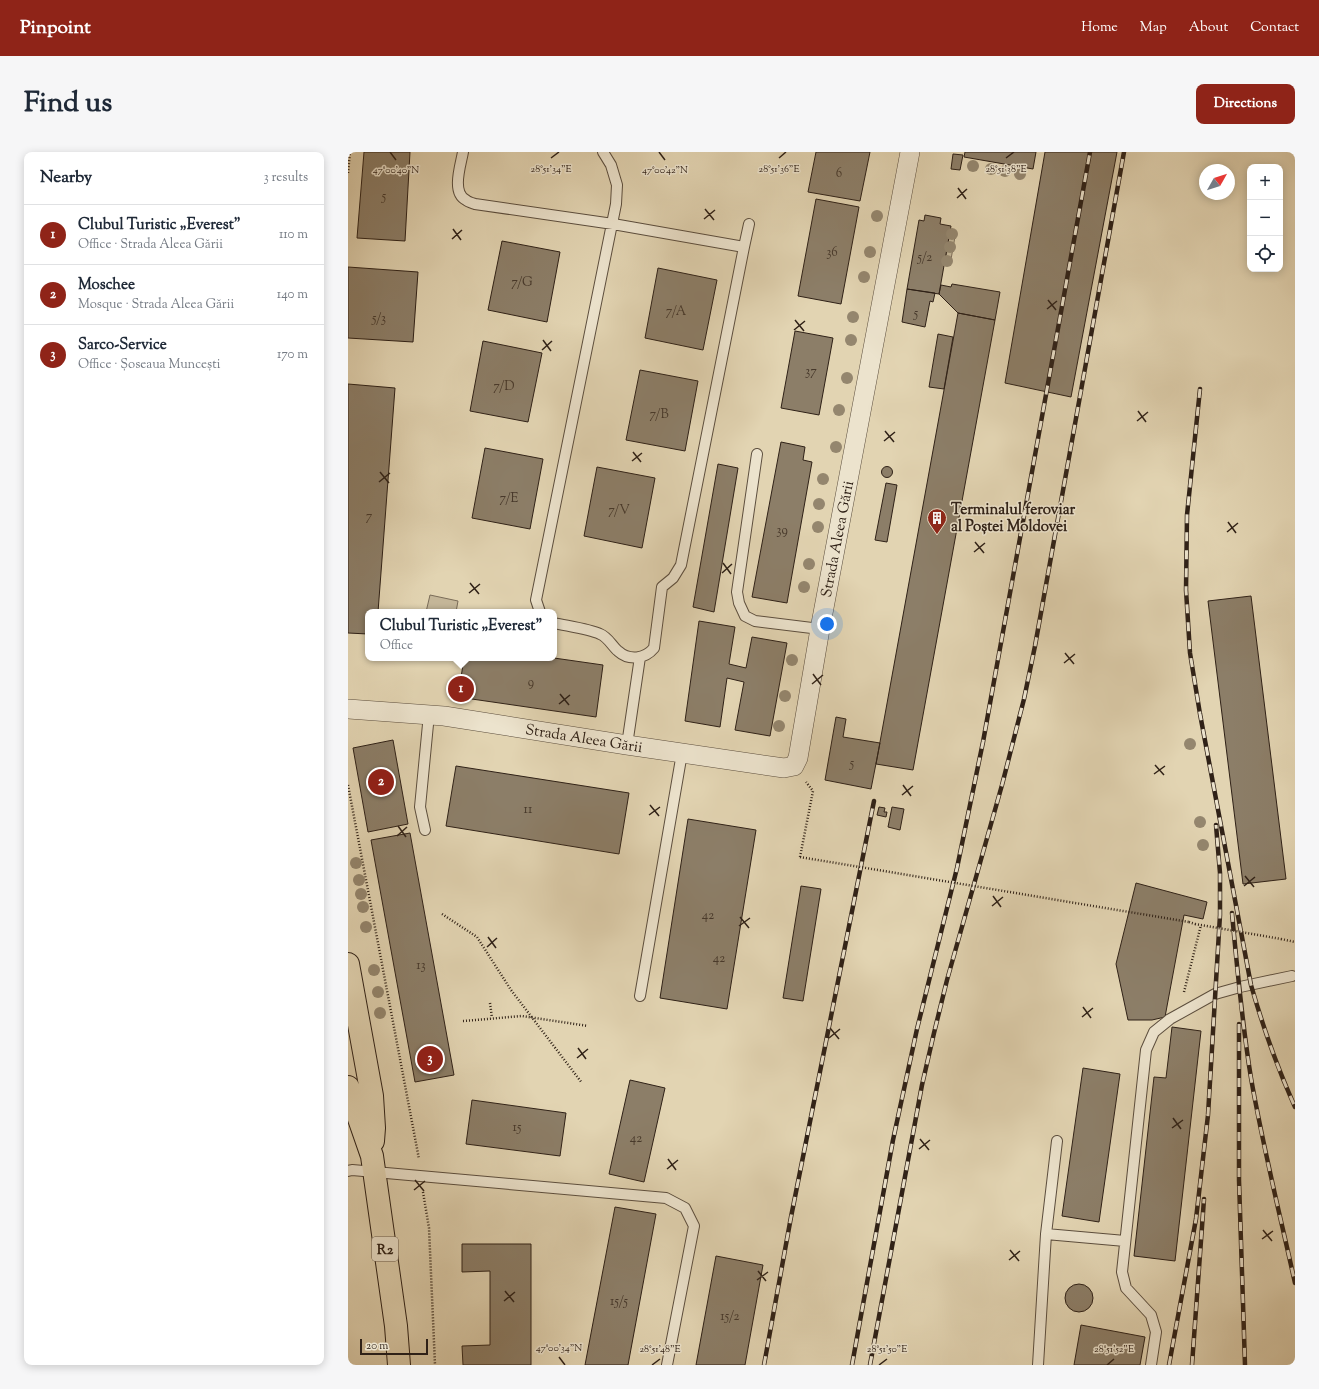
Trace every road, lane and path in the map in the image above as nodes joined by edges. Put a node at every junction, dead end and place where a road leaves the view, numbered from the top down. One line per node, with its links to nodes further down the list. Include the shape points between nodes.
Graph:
1 (350, 152): 5 (path)
2 (463, 152): 6 (lane, via 458,191 464,200 475,204)
3 (603, 152): 6 (lane, via 611,165 617,185)
4 (910, 152): 12 (street, Strada Aleea Gării)
5 (348, 173)
6 (613, 224): 8 (lane); 10 (lane, via 536,600)
7 (749, 224): 8 (lane)
8 (744, 247): 13 (lane, via 681,565 673,578 662,587 654,648 648,655)
9 (757, 454): 12 (lane, via 737,592 739,603 746,616 755,621)
10 (539, 609)
11 (557, 624): 13 (lane, via 600,634 610,641 618,652 629,657)
12 (820, 629): 18 (street, Strada Aleea Gării, via 798,758)
13 (640, 657): 16 (lane)
14 (348, 709): 15 (street, Strada Aleea Gării)
15 (429, 714): 16 (street, Strada Aleea Gării); 21 (lane, via 420,807)
16 (627, 745): 17 (street, Strada Aleea Gării)
17 (682, 753): 18 (street, Strada Aleea Gării, via 784,768); 27 (lane)
18 (794, 766): 23 (path, bridge, via 813,791 800,857)
19 (348, 785): 20 (path)
20 (349, 798): 39 (path, via 417,1149)
21 (425, 830)
22 (442, 914): 30 (path, via 477,937)
23 (1202, 925): 24 (path, bridge); 28 (path)
24 (1295, 942)
25 (348, 964): 37 (main road, R2, via 372,1096)
26 (1292, 976): 41 (lane, via 1215,994 1170,1019 1154,1032 1146,1050)
27 (640, 996)
28 (1183, 997)
29 (490, 1004): 31 (path)
30 (531, 1017): 31 (path); 33 (path); 34 (path)
31 (492, 1018): 32 (path)
32 (463, 1021)
33 (588, 1026)
34 (582, 1083)
35 (348, 1087): 37 (main road, R2)
36 (1057, 1141): 40 (lane)
37 (374, 1164): 38 (lane); 39 (lane); 42 (main road, R2)
38 (348, 1171)
39 (420, 1176): 43 (path, via 429,1228); 44 (lane, via 666,1198 685,1208 694,1226)
40 (1046, 1234): 41 (lane); 45 (lane)
41 (1125, 1241): 46 (lane, via 1122,1272 1126,1288 1150,1315 1156,1332)
42 (399, 1365)
43 (436, 1365)
44 (667, 1365)
45 (1038, 1365)
46 (1151, 1365)

